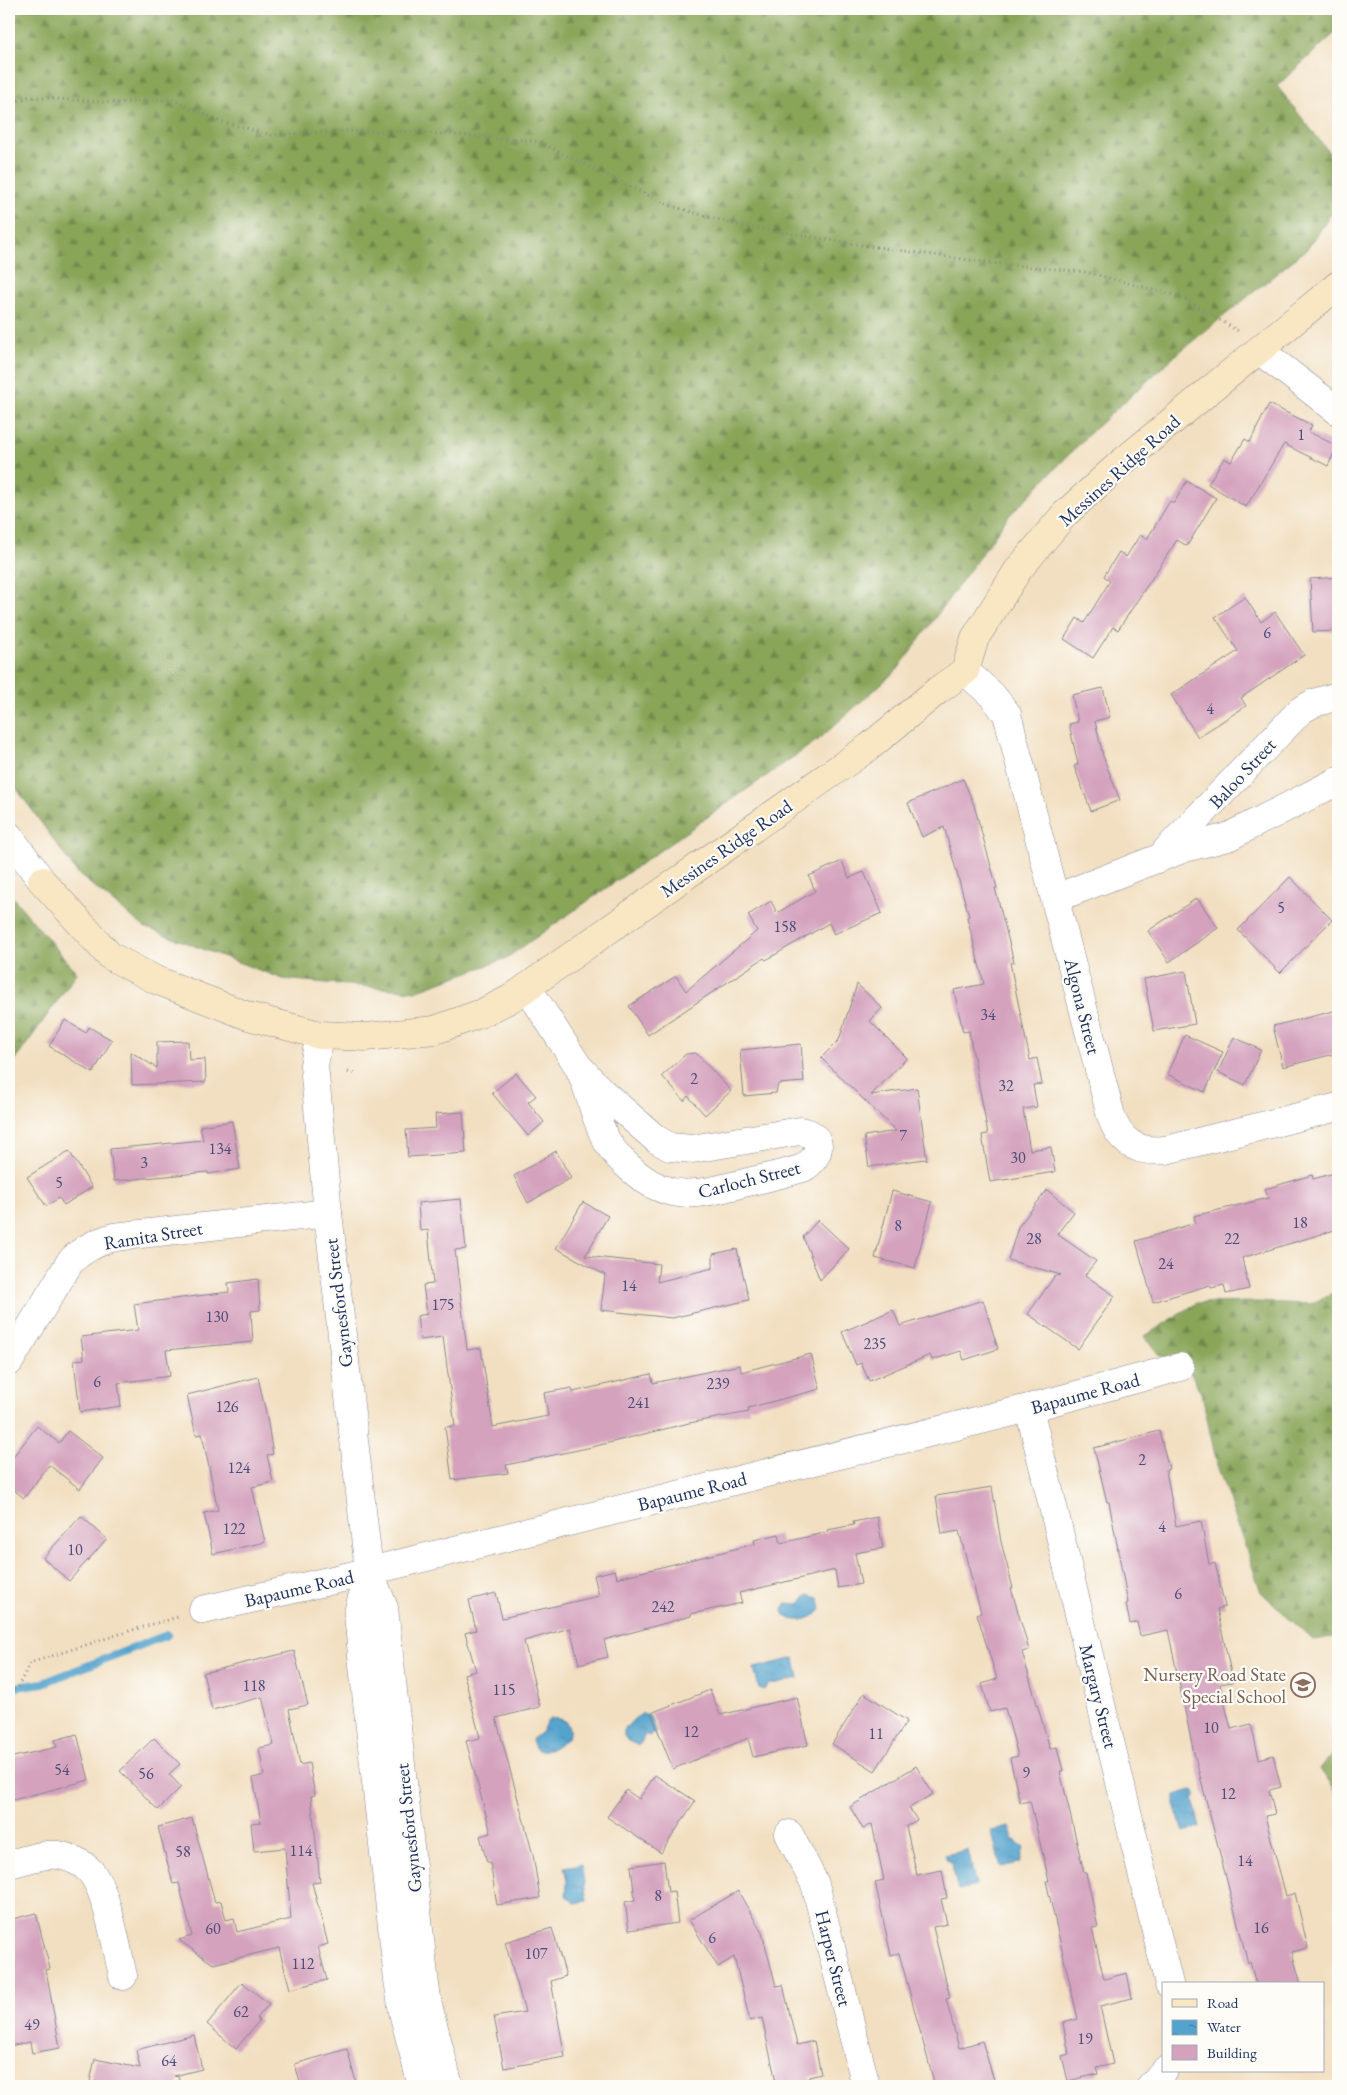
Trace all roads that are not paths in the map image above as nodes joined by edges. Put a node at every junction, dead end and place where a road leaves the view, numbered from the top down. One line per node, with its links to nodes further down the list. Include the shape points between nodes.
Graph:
1 (1338, 284): 2 (street, Messines Ridge Road)
2 (1259, 350): 3 (street); 4 (street, Messines Ridge Road, via 1121,463 1065,514 1013,577 975,638)
3 (1338, 411)
4 (965, 671): 9 (street, Algona Street, via 992,695 1007,714); 10 (street, Messines Ridge Road, via 869,747)
5 (1338, 696): 8 (street, Baloo Street, via 1302,710 1177,842)
6 (1338, 781): 8 (street, Baloo Street, via 1228,837 1185,848)
7 (9, 836): 11 (street, Messines Ridge Road, via 42,881 110,956 156,980 248,1016)
8 (1153, 861): 9 (street, Baloo Street)
9 (1056, 898): 13 (street, Algona Street, via 1111,1116 1118,1133 1125,1140 1149,1150 1173,1149)
10 (527, 987): 11 (street, Messines Ridge Road, via 482,1014 434,1030 366,1037); 12 (street, Carloch Street)
11 (320, 1035): 14 (street, Gaynesford Street, via 314,1065)
12 (578, 1066): 12 (street, Carloch Street, via 625,1115 670,1147 702,1148 796,1130 812,1136 817,1144 817,1154 803,1168 703,1193 667,1192 640,1177 612,1149)
13 (1338, 1106)
14 (328, 1213): 15 (street, Ramita Street, via 114,1237 91,1245 66,1269); 18 (street, Gaynesford Street)
15 (9, 1362)
16 (1180, 1367): 17 (street, Bapaume Road)
17 (1029, 1408): 18 (street, Bapaume Road); 23 (street, Margary Street)
18 (369, 1571): 19 (street, Bapaume Road); 25 (street, Gaynesford Street, via 358,1614 363,1665 398,1980); 26 (street, Gaynesford Street, via 384,1608 425,1985)
19 (203, 1610)
20 (789, 1834): 27 (street, Harper Street, via 815,1884)
21 (9, 1864): 22 (street, via 58,1855 75,1860 90,1871 103,1898)
22 (124, 1976)
23 (1169, 1982)
24 (1163, 2072): 28 (street)
25 (422, 2086)
26 (449, 2086)
27 (866, 2086)
28 (1151, 2086)

